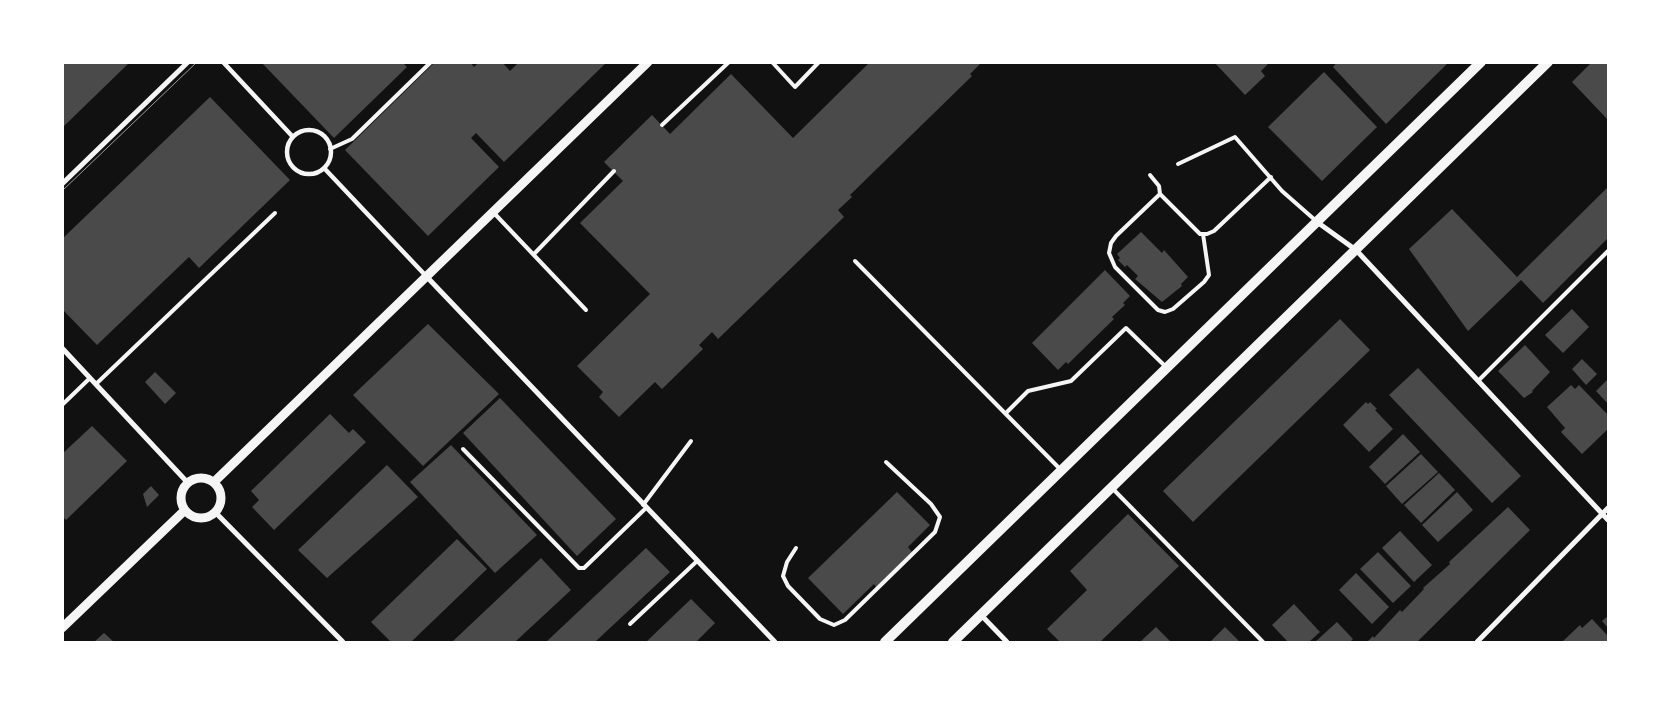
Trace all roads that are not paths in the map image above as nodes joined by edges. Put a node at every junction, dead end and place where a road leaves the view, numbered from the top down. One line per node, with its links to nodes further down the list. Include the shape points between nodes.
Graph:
1 (188, 62): 18 (street)
2 (223, 62): 11 (street)
3 (430, 62): 12 (lane, via 352,139)
4 (648, 62): 20 (street)
5 (729, 62): 10 (lane)
6 (772, 62): 7 (lane, via 795,86)
7 (819, 62)
8 (1481, 62): 22 (main road)
9 (1548, 62): 24 (main road)
10 (662, 125)
11 (293, 137): 12 (street, via 308,130 316,132 328,142); 14 (street, via 287,152 293,168 308,174)
12 (330, 149): 14 (street)
13 (1178, 164): 17 (lane, via 1235,137)
14 (324, 168): 28 (street)
15 (614, 172): 26 (lane)
16 (1150, 175): 19 (lane, via 1159,186)
17 (1270, 177): 22 (lane); 23 (lane, via 1214,231)
18 (62, 184)
19 (1160, 194): 23 (lane); 23 (lane, via 1116,236 1109,253 1116,267 1158,310 1173,309 1204,282 1208,275)
20 (493, 212): 26 (lane); 28 (street)
21 (275, 213): 34 (lane)
22 (1317, 222): 24 (street); 31 (main road)
23 (1203, 234)
24 (1356, 250): 33 (street); 43 (main road)
25 (1608, 251): 33 (lane)
26 (534, 254): 29 (lane)
27 (855, 262): 36 (lane)
28 (426, 276): 41 (street); 44 (street)
29 (586, 310)
30 (62, 348): 32 (street)
31 (1167, 368): 36 (lane, via 1126,328 1071,381 1028,391); 40 (main road)
32 (90, 378): 34 (street); 35 (lane)
33 (1479, 380): 48 (street)
34 (96, 384): 42 (street)
35 (62, 405)
36 (1006, 413): 40 (lane)
37 (691, 441): 44 (lane)
38 (464, 449): 44 (lane, via 579,568 584,568)
39 (886, 462): 50 (lane, via 931,504 940,517 935,532 845,620 834,625 820,619 788,586 784,576 787,562)
40 (1062, 470): 57 (main road)
41 (214, 482): 42 (street, via 202,478); 47 (street, via 221,495)
42 (188, 483): 46 (street, via 182,493)
43 (1112, 488): 52 (main road); 60 (lane)
44 (645, 506): 51 (street)
45 (1608, 508): 48 (street)
46 (185, 510): 47 (street, via 197,517); 54 (street)
47 (216, 512): 55 (street)
48 (1603, 514): 49 (street); 61 (street)
49 (1608, 520)
50 (796, 548)
51 (696, 562): 53 (lane); 56 (street)
52 (981, 615): 58 (main road); 59 (street)
53 (630, 624)
54 (62, 628)
55 (343, 642)
56 (776, 642)
57 (885, 642)
58 (953, 642)
59 (1007, 642)
60 (1263, 642)
61 (1477, 642)

